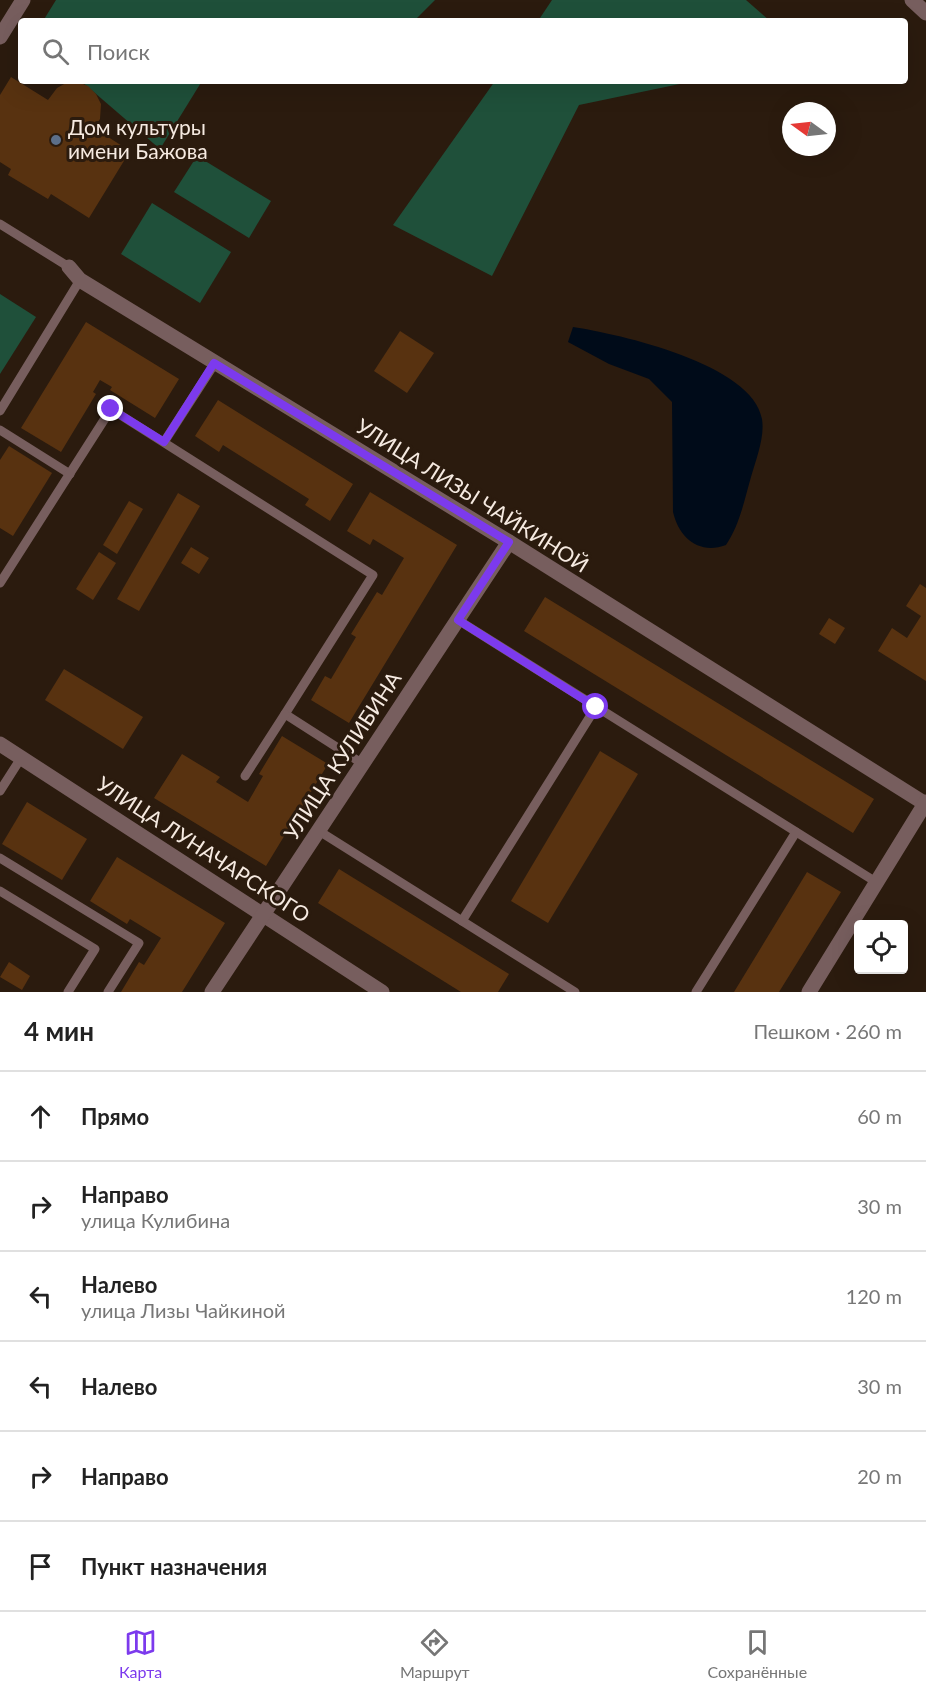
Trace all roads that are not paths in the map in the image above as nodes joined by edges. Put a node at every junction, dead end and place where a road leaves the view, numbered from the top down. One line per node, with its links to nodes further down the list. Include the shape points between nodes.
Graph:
1 (23, 0): 4 (street)
2 (912, 0): 3 (street)
3 (926, 14)
4 (0, 37)
5 (0, 224): 6 (lane, УЛИЦА ЛИЗЫ ЧАЙКИНОЙ)
6 (69, 267): 7 (street, УЛИЦА ЛИЗЫ ЧАЙКИНОЙ)
7 (80, 280): 8 (street, УЛИЦА ЛИЗЫ ЧАЙКИНОЙ); 9 (lane)
8 (214, 363): 11 (lane); 13 (street, УЛИЦА ЛИЗЫ ЧАЙКИНОЙ)
9 (0, 411)
10 (0, 430): 12 (lane)
11 (164, 442): 12 (lane, via 111,409); 17 (lane, via 373,575)
12 (69, 474): 14 (lane)
13 (509, 542): 15 (street, УЛИЦА КУЛИБИНА); 23 (street, УЛИЦА ЛИЗЫ ЧАЙКИНОЙ)
14 (0, 583)
15 (458, 620): 16 (lane); 20 (street, УЛИЦА КУЛИБИНА)
16 (596, 707): 25 (lane); 30 (lane)
17 (285, 714): 20 (lane); 21 (lane)
18 (0, 744): 19 (street, УЛИЦА ЛУНАЧАРСКОГО)
19 (21, 758): 22 (lane); 29 (street, УЛИЦА ЛУНАЧАРСКОГО)
20 (363, 764): 24 (street, УЛИЦА КУЛИБИНА)
21 (245, 776)
22 (0, 791)
23 (925, 802): 27 (street)
24 (319, 831): 29 (street, УЛИЦА КУЛИБИНА); 30 (lane)
25 (796, 832): 27 (lane); 36 (lane)
26 (0, 858): 32 (lane, via 139,943)
27 (876, 882): 37 (street)
28 (0, 891): 31 (lane, via 94,949)
29 (264, 914): 33 (street, УЛИЦА КУЛИБИНА); 34 (street, УЛИЦА ЛУНАЧАРСКОГО)
30 (462, 921): 35 (lane)
31 (68, 992)
32 (108, 992)
33 (212, 992)
34 (382, 992)
35 (575, 992)
36 (696, 992)
37 (808, 992)

